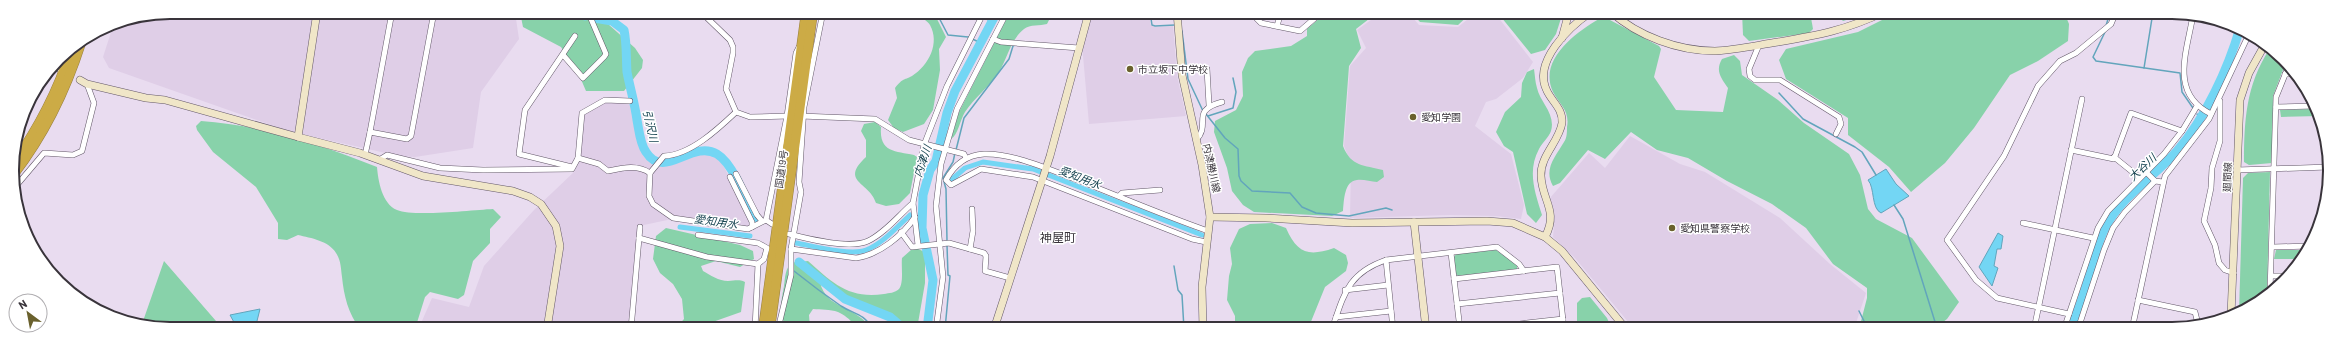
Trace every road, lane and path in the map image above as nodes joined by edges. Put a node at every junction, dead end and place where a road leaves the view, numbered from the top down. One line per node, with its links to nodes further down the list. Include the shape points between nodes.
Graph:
1 (316, 19): 54 (street)
2 (391, 19): 52 (street)
3 (433, 19): 52 (street, via 411,136 407,139)
4 (591, 19): 34 (street, via 606,54 604,57 583,78)
5 (708, 19): 48 (street, via 730,40 733,47 726,89)
6 (803, 19): 26 (highway)
7 (806, 19): 26 (highway, 国道19号)
8 (811, 19): 26 (highway, 国道19号)
9 (813, 19): 26 (highway)
10 (821, 19): 50 (street)
11 (980, 19): 56 (street, via 946,86)
12 (1003, 19): 27 (street)
13 (1087, 19): 31 (street)
14 (1178, 19): 55 (street, 内津勝川線, via 1182,76)
15 (1257, 19): 24 (street, via 1261,24)
16 (1279, 19): 24 (street)
17 (1314, 19): 24 (street, via 1300,31)
18 (1567, 19): 29 (street)
19 (1582, 19): 29 (street)
20 (1619, 19): 30 (street, via 1641,33 1686,47 1715,51)
21 (1868, 19): 30 (street, via 1843,30)
22 (2114, 19): 125 (street, via 2076,53 2060,61 2038,86 2004,156 1947,240 1981,286 1997,298)
23 (2192, 20): 45 (street, via 2184,73 2186,91)
24 (1277, 26)
25 (575, 36): 34 (street)
26 (806, 38): 50 (highway, 国道19号); 50 (street, via 796,53)
27 (993, 39): 31 (street, via 1001,42); 58 (street, via 957,109)
28 (2247, 39): 42 (street, via 2226,80)
29 (1562, 40): 97 (street, via 1548,58 1543,75 1546,90 1561,111 1562,119 1561,130 1543,161 1541,175 1550,208 1550,227)
30 (1759, 45): 53 (street, via 1749,69 1750,76 1755,80 1780,80 1839,117 1841,124)
31 (1079, 48): 66 (street)
32 (2262, 49): 70 (street, 廻間線, via 2249,73 2240,100)
33 (79, 50): 65 (highway, via 50,118)
34 (564, 56): 68 (street, via 525,110 519,154)
35 (68, 60): 59 (highway, via 44,115)
36 (1207, 69): 44 (street)
37 (2285, 74): 47 (street, via 2276,97)
38 (80, 80): 39 (street)
39 (87, 84): 54 (street, via 165,100); 78 (street, via 94,103 82,151 73,156 44,153)
40 (2082, 99): 57 (street)
41 (630, 101): 62 (street, via 605,100 582,113)
42 (2220, 101): 49 (street); 114 (street, via 2220,141 2212,168 2204,221 2215,245 2219,263 2224,270)
43 (1222, 102): 44 (street)
44 (1209, 105): 55 (street, via 1202,116 1201,135)
45 (2197, 106): 49 (street); 51 (street)
46 (2308, 106): 47 (street)
47 (2276, 107): 69 (street)
48 (736, 112): 50 (street, via 750,117); 72 (street, via 704,141 672,156 664,156)
49 (2209, 113): 79 (street, via 2208,121)
50 (796, 116): 56 (street, via 875,119 898,135); 86 (street, via 777,180 768,199); 96 (street, via 797,182 801,192); 135 (highway, 国道19号); 136 (highway, 国道19号)
51 (2182, 131): 61 (street, via 2131,113); 71 (street)
52 (370, 132): 60 (street)
53 (1836, 134)
54 (298, 138): 60 (street)
55 (1196, 140): 85 (street, 内津勝川線)
56 (924, 145): 58 (street); 82 (street)
57 (2071, 150): 61 (street); 92 (street)
58 (945, 151): 63 (street, via 964,154); 101 (street, via 936,206 937,234)
59 (20, 153)
60 (365, 155): 64 (street)
61 (2114, 157): 75 (street)
62 (578, 158): 68 (street); 72 (street, via 599,164 608,170 636,168)
63 (966, 158): 66 (street, via 985,154); 76 (street, via 951,171 946,180 951,185 973,172 988,169)
64 (379, 160): 68 (street, via 387,155 440,168 483,170); 132 (street, via 423,176 513,191 541,204 556,226 560,246)
65 (19, 166)
66 (1047, 167): 76 (street); 81 (street)
67 (2323, 167): 69 (street)
68 (572, 168)
69 (2275, 168): 70 (street); 104 (street)
70 (2237, 170): 114 (street, 廻間線)
71 (2146, 172): 75 (street); 77 (street)
72 (650, 173): 91 (street, via 651,201 673,218)
73 (736, 174): 86 (street, via 757,215)
74 (730, 177): 91 (street, via 752,222)
75 (2140, 178): 99 (street, via 2108,211)
76 (1042, 181): 100 (street, via 1192,239); 117 (street)
77 (2155, 181): 79 (street); 150 (street, via 2113,228)
78 (19, 182)
79 (2163, 182): 123 (street)
80 (1160, 190): 81 (street, via 1122,193)
81 (1119, 196): 93 (street)
82 (913, 203): 84 (street); 96 (street, via 877,235 863,243 850,244)
83 (972, 209): 106 (street, via 973,230)
84 (915, 217): 94 (street); 102 (street)
85 (1210, 217): 87 (street, via 1352,223); 93 (street, 内津勝川線)
86 (764, 221): 89 (street); 91 (street)
87 (1414, 222): 97 (street, via 1500,221 1520,226); 108 (street)
88 (2023, 223): 92 (street)
89 (772, 224)
90 (640, 227): 98 (street)
91 (752, 227)
92 (2054, 230): 99 (street); 125 (street)
93 (1208, 231): 100 (street, 内津勝川線)
94 (901, 232): 102 (street, via 912,247); 105 (street, via 883,247 864,257)
95 (698, 235): 110 (street, via 763,245 767,252)
96 (791, 235): 105 (street)
97 (1544, 237): 147 (street, via 1562,251)
98 (639, 238): 110 (street, via 707,257); 133 (street)
99 (2093, 238): 128 (street)
100 (1206, 242): 140 (street, 内津勝川線, via 1202,287)
101 (941, 243): 102 (street); 106 (street); 138 (street, via 943,277)
102 (918, 245)
103 (2303, 246): 104 (street)
104 (2272, 247): 115 (street)
105 (791, 249): 113 (street)
106 (970, 249): 117 (street, via 984,253 985,271)
107 (1451, 253): 108 (street); 112 (street, via 1497,247); 118 (street)
108 (1418, 256): 109 (street); 143 (street)
109 (1386, 260): 119 (street); 121 (street, via 1371,265 1358,274)
110 (758, 264): 134 (street)
111 (785, 265): 113 (street)
112 (1524, 271): 118 (street); 122 (street, via 1557,268)
113 (790, 272): 137 (street)
114 (2234, 273): 126 (street, 廻間線)
115 (2271, 276): 116 (street); 120 (street)
116 (2280, 276)
117 (1010, 278): 139 (street)
118 (1454, 279): 124 (street)
119 (1388, 285): 121 (street); 127 (street)
120 (2270, 285)
121 (1345, 290): 129 (street)
122 (1560, 293): 124 (street); 130 (street)
123 (2138, 300): 131 (street, via 2194,312); 151 (street)
124 (1457, 304): 144 (street)
125 (2038, 306): 128 (street); 148 (street)
126 (2231, 309)
127 (1391, 311): 129 (street); 142 (street)
128 (2069, 314): 149 (street)
129 (1336, 317): 141 (street)
130 (1563, 319): 145 (street); 146 (street)
131 (2197, 320)
132 (548, 322)
133 (632, 322)
134 (755, 322)
135 (764, 322)
136 (771, 322)
137 (780, 322)
138 (937, 322)
139 (996, 322)
140 (1203, 322)
141 (1334, 322)
142 (1392, 322)
143 (1425, 322)
144 (1459, 322)
145 (1536, 322)
146 (1563, 322)
147 (1620, 322)
148 (2035, 322)
149 (2066, 322)
150 (2080, 322)
151 (2133, 322)

